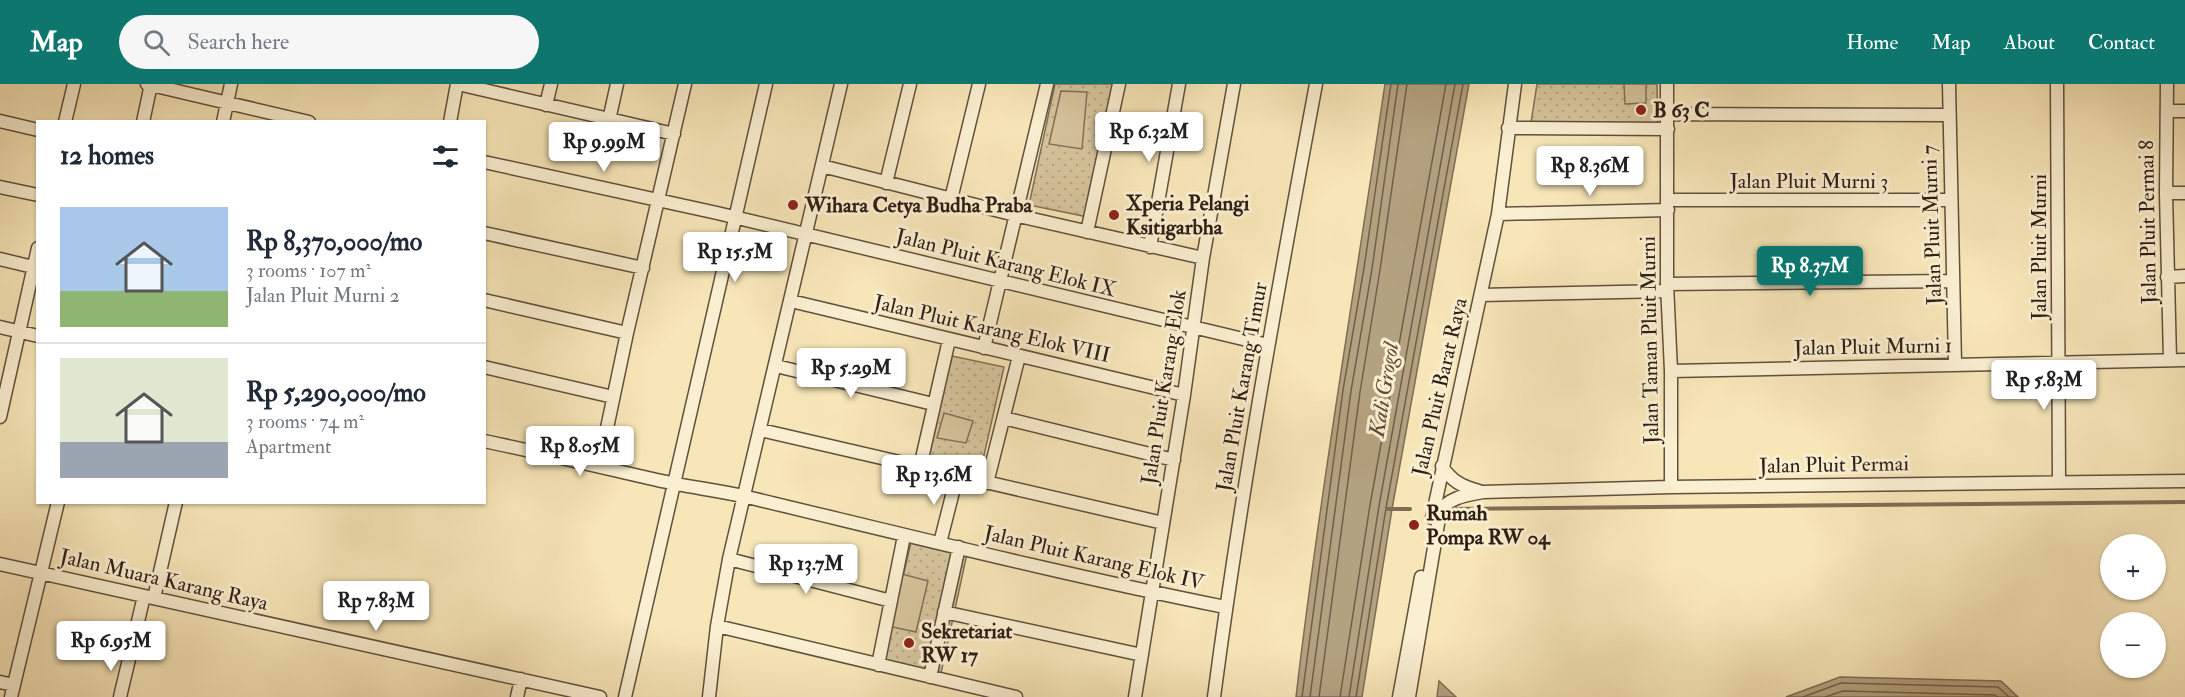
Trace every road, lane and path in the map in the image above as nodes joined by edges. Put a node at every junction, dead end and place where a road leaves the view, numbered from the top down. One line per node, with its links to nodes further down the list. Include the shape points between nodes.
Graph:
1 (74, 84): 29 (street)
2 (150, 84): 23 (street); 30 (street)
3 (231, 84): 23 (street)
4 (458, 84): 22 (street); 33 (street)
5 (551, 84): 24 (street)
6 (617, 84): 34 (street)
7 (685, 84): 39 (street)
8 (765, 84): 53 (street)
9 (842, 84): 41 (street)
10 (910, 84): 42 (street)
11 (979, 84): 47 (street)
12 (1047, 84): 52 (street)
13 (1119, 84): 55 (street)
14 (1179, 84): 57 (street)
15 (1234, 84): 59 (street, Jalan Pluit Karang Elok)
16 (1316, 84): 77 (street, Jalan Pluit Karang Timur)
17 (1515, 84): 36 (street, Jalan Pluit Barat Raya)
18 (1667, 84): 27 (street, Jalan Taman Pluit Murni)
19 (1949, 84): 28 (street, Jalan Pluit Murni 7)
20 (2057, 84): 83 (street, Jalan Pluit Murni)
21 (2167, 84): 25 (street, Jalan Pluit Permai 8)
22 (482, 87): 24 (street)
23 (227, 103): 31 (street); 32 (street)
24 (546, 105): 34 (street)
25 (2167, 111): 26 (street); 44 (street, Jalan Pluit Permai 8)
26 (2185, 111)
27 (1667, 114): 28 (street); 37 (street, Jalan Taman Pluit Murni)
28 (1949, 115): 49 (street, Jalan Pluit Murni 7)
29 (65, 120)
30 (143, 120)
31 (223, 120)
32 (300, 120)
33 (450, 120)
34 (609, 120): 39 (street)
35 (0, 121): 38 (street)
36 (1509, 128): 37 (street); 51 (street, Jalan Pluit Barat Raya)
37 (1668, 129): 50 (street, Jalan Taman Pluit Murni)
38 (36, 130)
39 (674, 134): 48 (street)
40 (486, 162): 48 (street, Jalan Pluit Karang Elok IX)
41 (822, 166): 42 (street); 56 (street)
42 (886, 183): 47 (street)
43 (0, 187): 46 (street)
44 (2166, 193): 45 (street); 64 (street, Jalan Pluit Permai 8)
45 (2185, 193)
46 (36, 195)
47 (951, 199): 52 (street)
48 (658, 200): 53 (street, Jalan Pluit Karang Elok IX); 62 (street)
49 (1950, 200): 50 (street, Jalan Pluit Murni 3); 66 (street, Jalan Pluit Murni 7)
50 (1669, 205): 51 (street, Jalan Pluit Murni 3); 67 (street, Jalan Taman Pluit Murni)
51 (1498, 214): 68 (street, Jalan Pluit Barat Raya)
52 (1015, 215): 55 (street); 65 (street)
53 (735, 218): 56 (street, Jalan Pluit Karang Elok IX); 102 (street)
54 (486, 232): 62 (street)
55 (1087, 232): 57 (street)
56 (805, 235): 65 (street, Jalan Pluit Karang Elok IX); 70 (street)
57 (1150, 247): 59 (street)
58 (36, 256): 61 (street)
59 (1203, 258): 72 (street, Jalan Pluit Karang Elok)
60 (0, 259): 61 (street)
61 (33, 267): 73 (street)
62 (643, 268): 74 (street)
63 (2185, 276): 64 (street)
64 (2168, 277): 80 (street, Jalan Pluit Permai 8)
65 (1000, 281): 72 (street, Jalan Pluit Karang Elok IX); 78 (street)
66 (1953, 281): 67 (street); 82 (street, Jalan Pluit Murni 7)
67 (1667, 287): 68 (street); 86 (street, Jalan Taman Pluit Murni)
68 (1481, 295): 97 (street, Jalan Pluit Barat Raya)
69 (486, 300): 74 (street)
70 (791, 301): 76 (street, Jalan Pluit Karang Elok VIII); 84 (street)
71 (0, 327): 73 (street)
72 (1194, 328): 77 (street, Jalan Pluit Karang Elok IX); 87 (street, Jalan Pluit Karang Elok)
73 (19, 332): 75 (street); 89 (street)
74 (627, 333): 88 (street)
75 (36, 336)
76 (949, 340): 78 (street, Jalan Pluit Karang Elok VIII); 90 (street)
77 (1268, 345): 119 (street, Jalan Pluit Karang Timur)
78 (984, 348): 79 (street, Jalan Pluit Karang Elok VIII)
79 (1019, 356): 87 (street, Jalan Pluit Karang Elok VIII); 92 (street)
80 (2170, 360): 81 (street, Jalan Pluit Murni 1); 83 (street, Jalan Pluit Murni 1)
81 (2185, 360)
82 (1955, 364): 83 (street, Jalan Pluit Murni 1); 86 (street, Jalan Pluit Murni 1)
83 (2059, 364): 100 (street, Jalan Pluit Murni)
84 (776, 366): 90 (street); 93 (street)
85 (486, 367): 88 (street)
86 (1671, 371): 104 (street, Jalan Taman Pluit Murni)
87 (1184, 395): 95 (street, Jalan Pluit Karang Elok)
88 (613, 397): 96 (street)
89 (2, 400): 91 (street)
90 (933, 404): 98 (street)
91 (0, 417)
92 (1004, 418): 95 (street); 103 (street)
93 (761, 430): 98 (street); 106 (street)
94 (486, 441): 96 (street, Jalan Pluit Karang Elok IV)
95 (1174, 460): 109 (street, Jalan Pluit Karang Elok)
96 (599, 465): 102 (street, Jalan Pluit Karang Elok IV)
97 (1442, 466): 105 (street, via 1459,484); 136 (street, Jalan Pluit Barat Raya)
98 (920, 467): 99 (street)
99 (957, 476): 103 (street); 111 (street)
100 (2059, 481): 101 (street, Jalan Pluit Permai); 104 (street, Jalan Pluit Permai)
101 (2185, 481)
102 (674, 483): 106 (street, Jalan Pluit Karang Elok IV); 131 (street)
103 (987, 483): 109 (street)
104 (1671, 487): 105 (street, Jalan Pluit Permai)
105 (1483, 492): 137 (street, Jalan Pluit Barat Raya, via 1454,499 1440,512)
106 (745, 497): 110 (street, Jalan Pluit Karang Elok IV); 113 (street)
107 (58, 504): 115 (street)
108 (175, 504): 117 (street)
109 (1163, 523): 116 (street, Jalan Pluit Karang Elok)
110 (904, 536): 111 (street, Jalan Pluit Karang Elok IV); 118 (street)
111 (940, 543): 112 (street, Jalan Pluit Karang Elok IV)
112 (959, 547): 116 (street, Jalan Pluit Karang Elok IV); 120 (street)
113 (729, 559): 118 (street); 121 (street)
114 (0, 564): 115 (street, Jalan Muara Karang Raya)
115 (42, 573): 117 (street, Jalan Muara Karang Raya); 127 (street)
116 (1153, 593): 119 (street, Jalan Pluit Karang Elok IV); 122 (street, Jalan Pluit Karang Elok)
117 (149, 597): 125 (street, Jalan Muara Karang Raya); 128 (street)
118 (891, 601): 123 (street)
119 (1226, 608): 135 (street, Jalan Pluit Karang Timur)
120 (944, 612): 122 (street); 124 (street)
121 (717, 626): 123 (street); 132 (street)
122 (1142, 655): 134 (street, Jalan Pluit Karang Elok)
123 (878, 665): 124 (street)
124 (930, 677): 133 (street)
125 (521, 679): 129 (street); 130 (street, Jalan Muara Karang Raya)
126 (0, 682): 127 (street)
127 (13, 691)
128 (120, 697)
129 (517, 697)
130 (600, 697)
131 (625, 697)
132 (709, 697)
133 (1016, 697)
134 (1135, 697)
135 (1214, 697)
136 (1399, 697)
137 (1409, 697)

